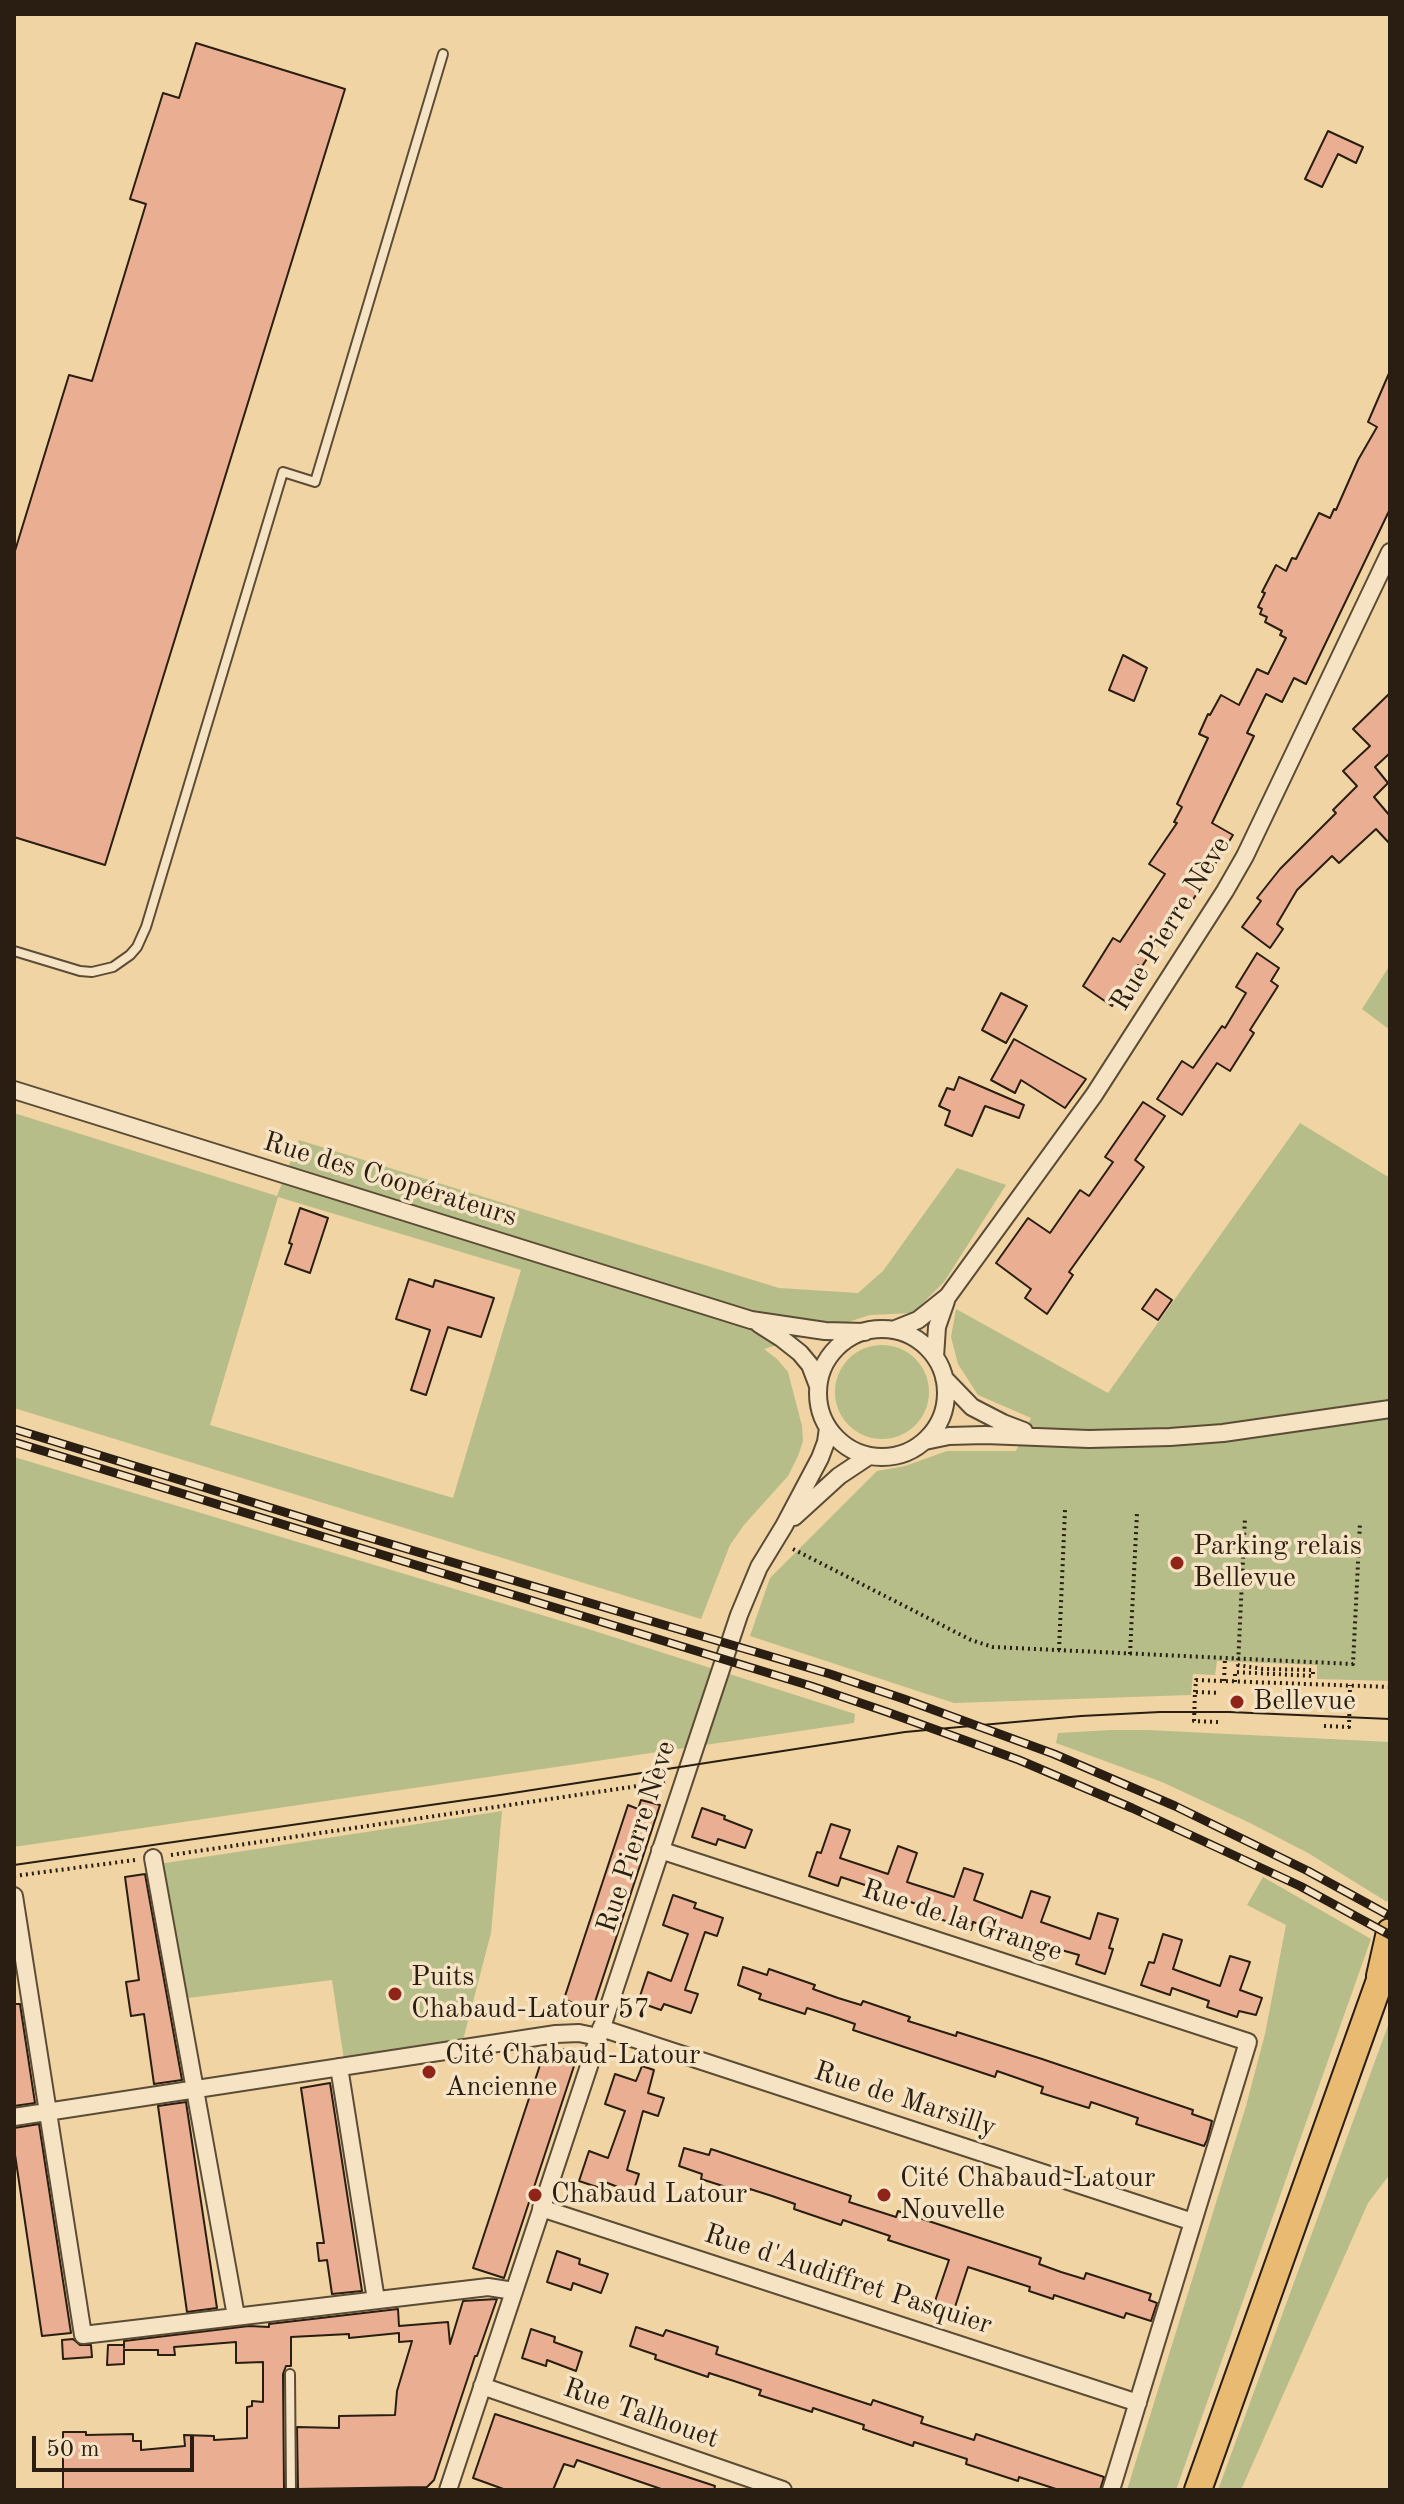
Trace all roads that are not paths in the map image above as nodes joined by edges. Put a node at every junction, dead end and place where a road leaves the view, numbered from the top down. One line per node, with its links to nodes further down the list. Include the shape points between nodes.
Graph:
1 (443, 54): 3 (lane, via 315,482 283,472 137,947 113,967 92,972)
2 (1390, 552): 5 (street, Rue Pierre Nève, via 1225,891 1094,1095)
3 (14, 951)
4 (14, 1090): 6 (street, Rue des Coopérateurs)
5 (948, 1296): 7 (street, Rue Pierre Nève, via 918,1320); 9 (street, Rue Pierre Nève, via 937,1327)
6 (751, 1320): 8 (street, Rue des Coopérateurs); 11 (street, Rue des Coopérateurs, via 800,1353)
7 (893, 1330): 8 (street); 9 (street, via 917,1340)
8 (865, 1332): 11 (street, via 833,1352)
9 (935, 1357): 10 (street)
10 (944, 1378): 14 (street, via 981,1413); 15 (street, via 943,1412)
11 (818, 1386): 13 (street)
12 (1390, 1409): 14 (street, via 1198,1435)
13 (828, 1428): 16 (street, via 846,1446); 17 (street, Rue Pierre Nève, via 820,1458)
14 (1037, 1435): 15 (street)
15 (925, 1441): 16 (street, via 895,1456)
16 (869, 1456): 17 (street, Rue Pierre Nève, via 839,1476)
17 (780, 1533): 18 (street, Rue Pierre Nève, via 752,1579)
18 (660, 1850): 23 (street, Rue Pierre Nève); 29 (street, Rue de la Grange, via 1248,2042)
19 (153, 1858): 25 (street)
20 (14, 1896): 26 (street)
21 (1390, 1932): 22 (main road)
22 (1385, 1971): 36 (main road)
23 (599, 2033): 24 (street, Rue de Marsilly, via 568,2032); 28 (street, Rue Pierre Nève); 29 (street, Rue de Marsilly)
24 (339, 2067): 25 (street, Rue de Marsilly); 31 (street)
25 (193, 2089): 26 (street, Rue de Marsilly); 32 (street)
26 (48, 2111): 27 (street, Rue de Marsilly); 32 (street, via 83,2335)
27 (14, 2117)
28 (541, 2208): 30 (street, Rue Pierre Nève); 35 (street, Rue d'Audiffret Pasquier)
29 (1193, 2222): 35 (street)
30 (514, 2291): 31 (street, via 488,2287); 34 (street, Rue Pierre Nève)
31 (376, 2300): 32 (street)
32 (236, 2316)
33 (290, 2374): 37 (lane)
34 (482, 2386): 38 (street, Rue Pierre Nève); 39 (street, Rue Talhouet)
35 (1138, 2403): 40 (street)
36 (1202, 2483)
37 (291, 2490)
38 (448, 2490)
39 (783, 2490)
40 (1111, 2490)

